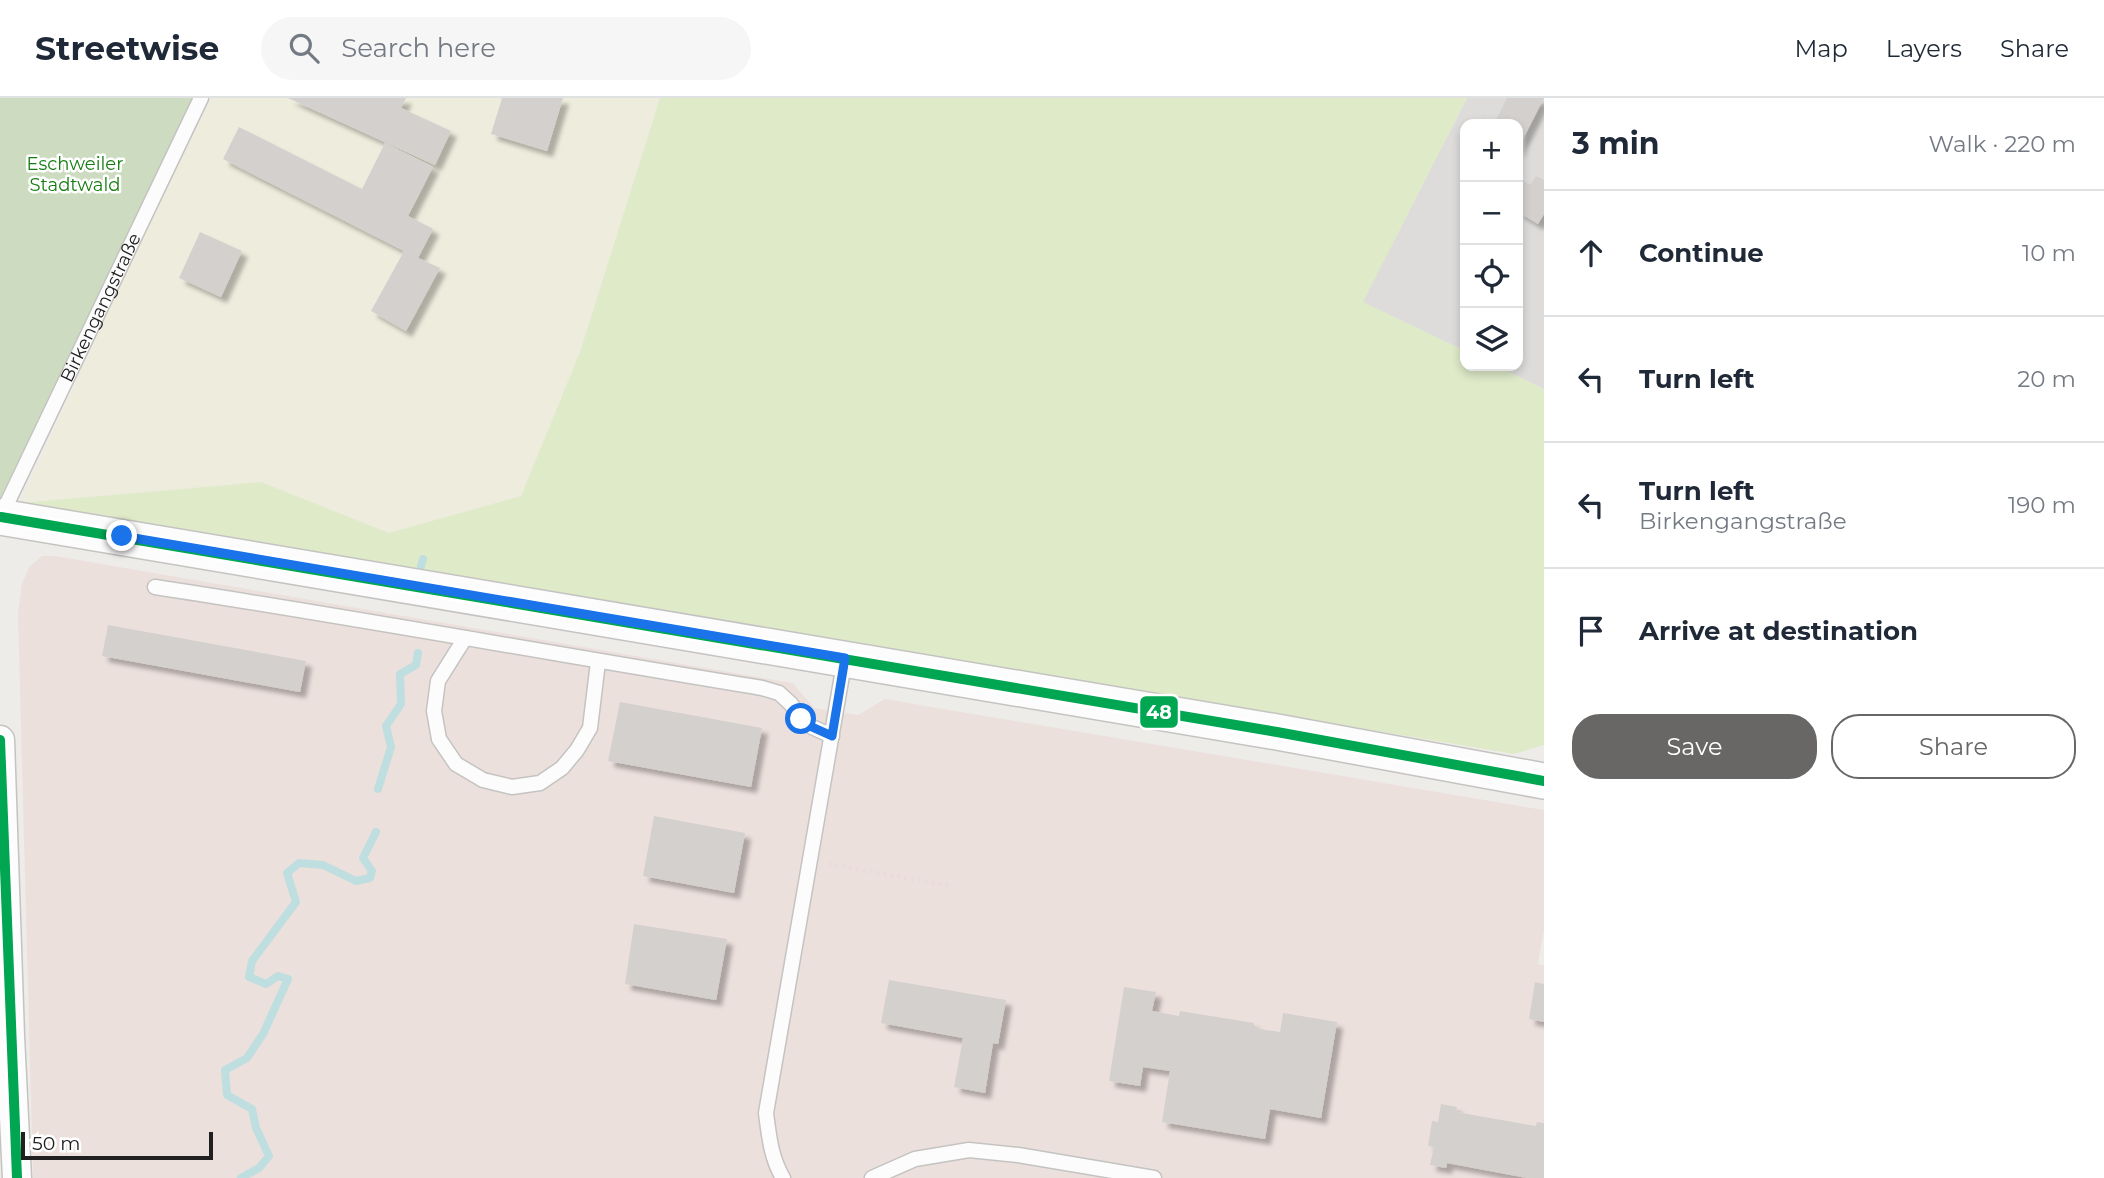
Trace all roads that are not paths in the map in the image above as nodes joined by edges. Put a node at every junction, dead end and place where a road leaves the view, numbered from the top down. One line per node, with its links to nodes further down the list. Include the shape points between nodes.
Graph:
1 (201, 98): 2 (lane, Birkengangstraße)
2 (0, 518): 5 (street, Birkengangstraße)
3 (155, 587): 4 (lane)
4 (465, 638): 6 (lane); 6 (lane, via 438,681 434,711 439,739 456,764 483,780 512,787 540,783 577,750 590,728)
5 (845, 658): 7 (lane); 9 (street, Birkengangstraße)
6 (598, 662): 7 (lane, via 762,688 779,694 801,719)
7 (832, 736): 11 (lane, via 766,1113 776,1167)
8 (0, 740): 10 (street)
9 (1544, 782)
10 (17, 1178)
11 (783, 1178)
12 (872, 1178): 13 (lane, via 915,1159 969,1150)
13 (1154, 1178)

